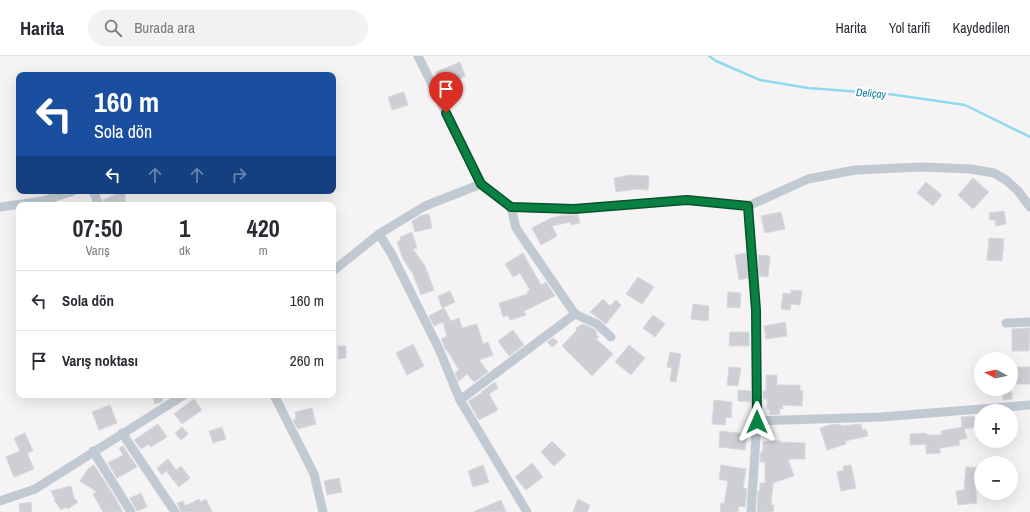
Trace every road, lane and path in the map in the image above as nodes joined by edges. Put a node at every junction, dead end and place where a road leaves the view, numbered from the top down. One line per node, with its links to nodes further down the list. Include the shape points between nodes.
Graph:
1 (418, 56): 2 (street)
2 (481, 184): 8 (street); 10 (street, via 425,206)
3 (64, 194): 4 (street)
4 (36, 202)
5 (16, 205): 7 (street)
6 (748, 206): 8 (street, via 687,200 574,209); 9 (street, via 808,180 855,170 922,167 971,169 994,173 1018,191); 20 (street, via 756,310)
7 (0, 207)
8 (511, 207): 12 (street, via 516,228)
9 (1030, 207)
10 (379, 234): 11 (street); 18 (street, via 439,349)
11 (336, 269)
12 (575, 314): 15 (street, via 597,324); 18 (street)
13 (1030, 322): 14 (street)
14 (1006, 323)
15 (611, 337)
16 (179, 398): 21 (street)
17 (276, 398): 26 (street, via 314,474)
18 (460, 400): 27 (street)
19 (1030, 405): 20 (street, via 881,417)
20 (757, 422): 28 (street)
21 (122, 433): 22 (street); 25 (street)
22 (93, 451): 23 (street, via 35,489); 24 (street)
23 (0, 501)
24 (131, 512)
25 (175, 512)
26 (323, 512)
27 (527, 512)
28 (752, 512)

